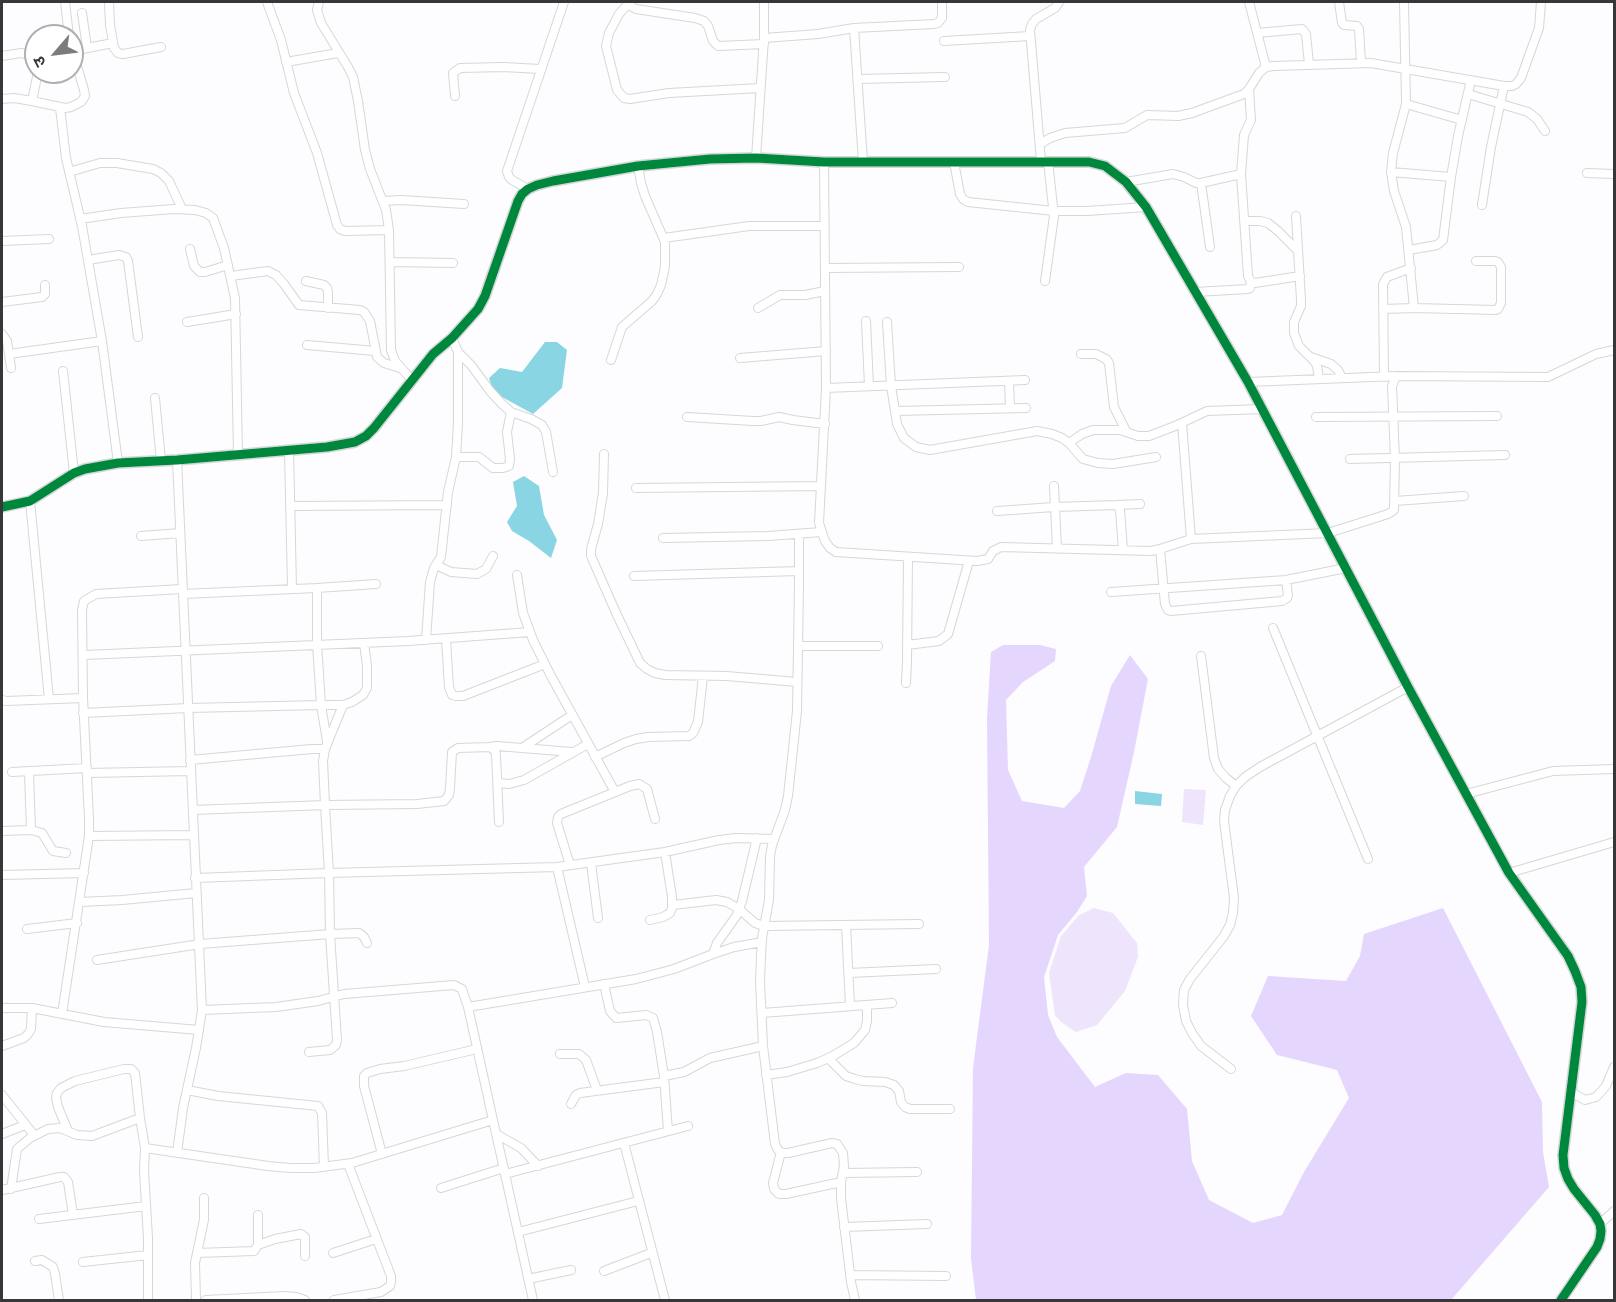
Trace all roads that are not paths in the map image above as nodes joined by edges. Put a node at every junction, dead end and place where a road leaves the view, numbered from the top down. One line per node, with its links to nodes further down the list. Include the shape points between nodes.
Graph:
1 (64, 2): 15 (street)
2 (109, 2): 21 (street)
3 (267, 2): 28 (street)
4 (319, 2): 25 (street, via 321,23)
5 (564, 2): 33 (street)
6 (628, 2): 19 (street, via 636,9 704,21 718,46); 40 (street, via 606,45 617,90 624,98)
7 (764, 2): 19 (street)
8 (942, 2): 16 (street, via 938,23)
9 (1059, 2): 18 (street, via 1036,19)
10 (1249, 2): 17 (street)
11 (1339, 2): 29 (street, via 1342,23 1359,29)
12 (1404, 2): 32 (street)
13 (1541, 2): 39 (street, via 1539,28 1521,78 1516,84)
14 (82, 13): 24 (street)
15 (67, 24)
16 (854, 28): 19 (street); 35 (street)
17 (1257, 33): 30 (street, via 1302,29); 31 (street)
18 (1030, 36): 20 (street); 51 (street)
19 (764, 41): 40 (street)
20 (944, 41)
21 (113, 43): 22 (street, via 115,50 123,54); 24 (street)
22 (161, 47)
23 (84, 48): 24 (street)
24 (87, 48)
25 (338, 53): 28 (street); 67 (street, via 353,77 365,150)
26 (24, 54): 27 (street)
27 (2, 56)
28 (286, 62): 77 (street, via 337,225 345,231)
29 (1361, 62): 30 (street); 32 (street)
30 (1309, 64): 31 (street)
31 (1266, 67): 41 (street)
32 (1406, 68): 36 (street); 47 (street)
33 (540, 69): 43 (street, via 460,68 453,73); 66 (street, via 507,171 512,180)
34 (945, 77): 35 (street)
35 (858, 79): 55 (street)
36 (1471, 81): 39 (street); 42 (street)
37 (36, 84): 45 (street)
38 (81, 84): 48 (street, via 84,99)
39 (1504, 86): 46 (street)
40 (760, 88): 52 (street)
41 (1249, 89): 51 (street, via 1188,115 1147,115 1125,128 1065,133); 61 (street, via 1251,120 1244,135)
42 (1468, 94): 46 (street); 49 (street)
43 (455, 96)
44 (2, 99): 45 (street)
45 (32, 101): 48 (street)
46 (1500, 103): 50 (street, via 1532,114); 69 (street)
47 (1406, 104): 49 (street); 59 (street, via 1392,153)
48 (60, 108): 58 (street)
49 (1462, 120): 63 (street)
50 (1545, 131)
51 (1040, 144): 53 (street)
52 (756, 158): 54 (street); 57 (street)
53 (1045, 161): 56 (street); 64 (street, via 1089,162 1104,166); 72 (street)
54 (824, 162): 55 (street); 76 (street)
55 (863, 162): 56 (street)
56 (954, 162): 72 (street, via 958,188 968,202)
57 (638, 166): 66 (street); 78 (street, via 645,196)
58 (69, 172): 71 (street, via 100,162 153,168 169,181); 74 (street)
59 (1391, 172): 63 (street); 84 (street)
60 (1587, 173): 62 (street)
61 (1241, 174): 65 (street); 75 (street)
62 (1614, 174)
63 (1451, 177): 84 (street, via 1443,240 1434,246)
64 (1126, 182): 65 (street, via 1173,174); 70 (street)
65 (1202, 183): 81 (street)
66 (528, 189): 112 (street, via 518,201 485,296)
67 (383, 201): 68 (street); 77 (street)
68 (464, 204)
69 (1482, 205)
70 (1146, 207): 72 (street); 100 (street)
71 (182, 209): 74 (street); 89 (street, via 213,218)
72 (1054, 211): 96 (street)
73 (1296, 216): 83 (street)
74 (80, 219): 85 (street)
75 (1244, 221): 83 (street, via 1268,224); 97 (street)
76 (825, 226): 78 (street, via 750,226); 91 (street)
77 (389, 230): 87 (street)
78 (664, 238): 123 (street, via 662,285 652,301 622,327)
79 (49, 239): 80 (street)
80 (2, 241)
81 (1210, 247)
82 (190, 249): 89 (street, via 194,266 200,272)
83 (1298, 250): 94 (street)
84 (1409, 250): 92 (street)
85 (88, 260): 111 (street, via 126,257); 113 (street)
86 (1476, 261): 104 (street, via 1500,264 1498,309)
87 (390, 262): 88 (street); 125 (street, via 391,350)
88 (453, 263)
89 (228, 265): 93 (street)
90 (958, 267): 91 (street)
91 (825, 268): 99 (street)
92 (1411, 268): 104 (street); 105 (street, via 1384,280)
93 (231, 276): 102 (street, via 268,271 284,284 299,305); 106 (street)
94 (1300, 276): 97 (street); 121 (street, via 1301,306 1294,333 1299,346)
95 (306, 281): 102 (street, via 327,288)
96 (1045, 281)
97 (1251, 282): 100 (street, via 1248,289)
98 (45, 285): 101 (street, via 42,297)
99 (825, 291): 103 (street, via 780,295); 117 (street)
100 (1195, 292): 134 (street)
101 (2, 302)
102 (328, 308): 116 (street, via 364,312 370,321)
103 (758, 308)
104 (1414, 308): 105 (street)
105 (1383, 309): 128 (street)
106 (236, 314): 108 (street); 153 (street)
107 (866, 321): 135 (street)
108 (187, 322)
109 (887, 322): 136 (street)
110 (2, 334): 119 (street)
111 (138, 337)
112 (452, 338): 118 (street); 130 (street)
113 (102, 341): 119 (street); 162 (street)
114 (307, 345): 116 (street)
115 (1614, 350): 127 (street, via 1596,354 1548,377)
116 (375, 351): 125 (street, via 384,363)
117 (826, 351): 122 (street); 137 (street)
118 (458, 352): 143 (street); 156 (street)
119 (9, 354): 124 (street)
120 (1081, 354): 150 (street, via 1096,354 1109,363 1114,407)
121 (1311, 357): 129 (street, via 1331,364); 131 (street)
122 (740, 358)
123 (611, 360)
124 (11, 368)
125 (401, 368): 130 (street)
126 (63, 371): 164 (street)
127 (1395, 376): 128 (street); 147 (street)
128 (1384, 377): 129 (street)
129 (1342, 378): 131 (street)
130 (411, 379): 152 (street, via 366,436 342,445)
131 (1319, 379): 134 (street)
132 (1025, 380): 133 (street)
133 (1009, 381): 136 (street); 139 (street)
134 (1248, 381): 141 (street)
135 (869, 386): 136 (street); 137 (street)
136 (891, 386): 142 (street)
137 (826, 388): 149 (street)
138 (155, 398): 161 (street)
139 (1010, 408): 140 (street); 142 (street)
140 (1026, 408)
141 (1262, 409): 148 (street, via 1207,411); 180 (street)
142 (895, 411): 151 (street, via 904,438 922,449 1037,431)
143 (511, 412): 156 (street, via 507,432 509,466 493,468 479,457); 163 (street, via 542,425)
144 (1497, 416): 147 (street)
145 (687, 417): 149 (street, via 761,421 779,417)
146 (1316, 417): 147 (street)
147 (1393, 418): 159 (street)
148 (1182, 423): 150 (street, via 1149,436); 184 (street)
149 (825, 424): 165 (street)
150 (1125, 431): 151 (street, via 1093,430)
151 (1069, 443): 157 (street, via 1083,459 1098,463)
152 (289, 450): 153 (street); 174 (street)
153 (238, 454): 160 (street)
154 (604, 454): 216 (street, via 603,493 591,549 593,564 640,663 655,673)
155 (1505, 455): 159 (street)
156 (456, 457): 172 (street)
157 (1156, 458)
158 (1350, 459): 159 (street)
159 (1395, 459): 170 (street)
160 (177, 460): 161 (street); 179 (street)
161 (160, 461): 162 (street)
162 (118, 463): 164 (street)
163 (554, 472)
164 (74, 473): 169 (street)
165 (821, 486): 167 (street); 178 (street)
166 (1054, 486): 176 (street)
167 (636, 488)
168 (1464, 496): 170 (street)
169 (30, 501): 175 (street); 221 (street)
170 (1395, 501): 180 (street, via 1391,513)
171 (1140, 504): 173 (street)
172 (447, 505): 174 (street); 191 (street, via 441,556)
173 (1118, 505): 176 (street); 187 (street)
174 (291, 506): 198 (street)
175 (2, 507)
176 (1054, 507): 177 (street); 185 (street)
177 (997, 511)
178 (821, 532): 181 (street); 189 (street, via 836,552)
179 (180, 533): 182 (street); 201 (street)
180 (1328, 533): 184 (street); 192 (street)
181 (798, 535): 183 (street); 193 (street)
182 (141, 536)
183 (663, 538)
184 (1191, 538): 186 (street)
185 (1058, 548): 187 (street); 190 (street, via 1001,547 988,559)
186 (1160, 549): 187 (street); 200 (street)
187 (1123, 550)
188 (493, 556): 191 (street, via 477,574 451,572)
189 (908, 557): 190 (street); 209 (street)
190 (969, 561): 209 (street, via 948,634 939,641)
191 (436, 565): 206 (street, via 430,582)
192 (1346, 568): 196 (street); 219 (street)
193 (799, 571): 195 (street); 210 (street)
194 (517, 575): 204 (street)
195 (633, 576)
196 (1286, 580): 200 (street); 200 (street, via 1287,598 1282,601 1171,611 1166,607)
197 (376, 584): 199 (street)
198 (292, 588): 199 (street); 201 (street)
199 (317, 588): 208 (street)
200 (1164, 589): 202 (street)
201 (182, 591): 212 (street); 213 (street, via 90,597 84,601 82,610)
202 (1111, 592)
203 (1273, 628): 228 (street)
204 (530, 632): 205 (street); 215 (street)
205 (446, 639): 206 (street); 215 (street, via 448,687 456,696)
206 (426, 640): 207 (street)
207 (364, 643): 208 (street); 224 (street, via 367,688 358,699)
208 (317, 644): 212 (street); 223 (street)
209 (907, 645): 218 (street)
210 (798, 646): 211 (street); 217 (street)
211 (878, 646)
212 (186, 650): 213 (street); 225 (street)
213 (84, 655): 220 (street)
214 (1201, 656): 242 (street, via 1214,758 1218,768)
215 (545, 664): 227 (street)
216 (703, 676): 217 (street); 234 (street, via 698,722 693,733 685,738 636,739)
217 (797, 682): 254 (street, via 788,796)
218 (906, 683)
219 (1408, 687): 228 (street); 244 (street)
220 (83, 698): 221 (street); 226 (street)
221 (49, 699): 222 (street)
222 (2, 700)
223 (321, 705): 224 (street); 225 (street); 230 (street)
224 (343, 705): 230 (street)
225 (188, 708): 226 (street); 235 (street)
226 (83, 713): 237 (street)
227 (572, 715): 229 (street); 232 (street)
228 (1317, 736): 242 (street, via 1260,767); 258 (street)
229 (588, 744): 233 (street); 234 (street)
230 (326, 746): 235 (street); 245 (street)
231 (490, 747): 232 (street); 241 (street, via 496,755); 245 (street, via 458,748 452,752 449,795 444,801)
232 (522, 748): 233 (street)
233 (573, 752): 241 (street, via 518,782)
234 (595, 757): 243 (street)
235 (190, 759): 238 (street)
236 (1614, 769): 244 (street, via 1553,771)
237 (87, 771): 238 (street); 240 (street); 252 (street)
238 (191, 771): 246 (street)
239 (12, 772): 240 (street)
240 (29, 772): 249 (street)
241 (498, 783): 248 (street)
242 (1236, 786): 306 (street, via 1224,822 1233,913 1224,936 1184,990 1183,1005 1186,1021 1201,1046)
243 (615, 792): 247 (street, via 635,784 643,786); 260 (street, via 558,818)
244 (1466, 794): 264 (street)
245 (325, 805): 246 (street); 263 (street)
246 (193, 810): 251 (street)
247 (656, 819)
248 (499, 822)
249 (31, 830): 250 (street); 257 (street, via 42,832 54,851)
250 (2, 831)
251 (194, 835): 252 (street); 266 (street)
252 (89, 836): 262 (street)
253 (757, 838): 254 (street); 256 (street, via 719,840); 270 (street)
254 (774, 839): 276 (street)
255 (1614, 842): 264 (street)
256 (665, 852): 259 (street); 269 (street)
257 (66, 854)
258 (1368, 859)
259 (591, 863): 260 (street); 271 (street)
260 (570, 865): 261 (street)
261 (557, 867): 263 (street); 287 (street)
262 (84, 873): 265 (street); 268 (street)
263 (329, 873): 266 (street); 278 (street)
264 (1509, 873): 311 (street, via 1568,956 1581,987)
265 (2, 875)
266 (195, 878): 267 (street)
267 (196, 893): 268 (street); 281 (street)
268 (80, 902): 273 (street)
269 (673, 905): 270 (street, via 716,900); 272 (street, via 670,913)
270 (739, 909): 276 (street); 282 (street)
271 (598, 918)
272 (650, 920)
273 (77, 923): 277 (street); 297 (street)
274 (919, 924): 275 (street)
275 (846, 925): 276 (street); 285 (street)
276 (764, 926): 279 (street)
277 (27, 929)
278 (330, 934): 280 (street, via 359,933); 281 (street); 288 (street)
279 (762, 942): 282 (street); 296 (street)
280 (367, 943)
281 (200, 944): 283 (street); 295 (street)
282 (713, 954): 286 (street, via 653,975)
283 (97, 960)
284 (936, 969): 285 (street)
285 (849, 973): 291 (street)
286 (604, 984): 287 (street); 308 (street, via 610,1011 616,1018 653,1018)
287 (585, 987): 292 (street)
288 (335, 996): 292 (street, via 454,985 462,989); 295 (street, via 276,1007); 302 (street, via 336,1045 330,1050)
289 (892, 1003): 290 (street)
290 (867, 1005): 291 (street); 304 (street, via 865,1030)
291 (850, 1006): 296 (street)
292 (468, 1007): 301 (street)
293 (2, 1008): 294 (street)
294 (32, 1008): 297 (street); 299 (street, via 28,1034)
295 (202, 1010): 298 (street)
296 (762, 1013): 300 (street)
297 (62, 1014): 298 (street)
298 (199, 1030): 309 (street)
299 (2, 1046)
300 (763, 1046): 307 (street); 308 (street, via 710,1058)
301 (477, 1049): 316 (street); 328 (street, via 380,1069 364,1076)
302 (309, 1052)
303 (560, 1054): 310 (street, via 579,1054 586,1059)
304 (828, 1058): 307 (street, via 803,1068); 314 (street, via 846,1076 894,1085 901,1102 909,1109)
305 (1614, 1067): 311 (street, via 1596,1098 1586,1100)
306 (1231, 1069)
307 (766, 1075): 326 (street, via 775,1144)
308 (664, 1079): 310 (street); 320 (street)
309 (187, 1090): 327 (street); 331 (street, via 318,1106 322,1113)
310 (597, 1090): 313 (street, via 576,1095)
311 (1571, 1092): 347 (street, via 1564,1168)
312 (2, 1095): 317 (street)
313 (571, 1104)
314 (950, 1109)
315 (140, 1118): 319 (street, via 92,1136); 319 (street, via 135,1073 124,1069 61,1088 56,1098); 325 (street)
316 (494, 1120): 322 (street); 328 (street)
317 (25, 1125): 321 (street); 323 (street)
318 (688, 1126): 320 (street)
319 (69, 1131): 323 (street, via 56,1127)
320 (668, 1131): 324 (street)
321 (2, 1134)
322 (496, 1134): 330 (street, via 521,1148); 332 (street)
323 (34, 1136): 336 (street, via 17,1149)
324 (624, 1143): 330 (street); 340 (street)
325 (145, 1148): 327 (street); 341 (street)
326 (781, 1152): 334 (street, via 837,1144 845,1161); 335 (street, via 773,1183 780,1194)
327 (177, 1154): 331 (street, via 290,1168)
328 (382, 1154): 329 (street)
329 (353, 1163): 331 (street); 350 (street)
330 (538, 1166): 332 (street)
331 (324, 1167)
332 (504, 1171): 337 (street); 349 (street)
333 (917, 1172): 334 (street)
334 (843, 1173): 335 (street)
335 (841, 1182): 348 (street)
336 (11, 1188): 338 (street); 343 (street, via 64,1177)
337 (441, 1188)
338 (2, 1190)
339 (204, 1198): 352 (street)
340 (638, 1201): 349 (street); 354 (street)
341 (146, 1206): 343 (street); 355 (street)
342 (1614, 1211): 347 (street)
343 (73, 1215): 345 (street)
344 (258, 1215): 351 (street)
345 (39, 1219)
346 (927, 1224): 348 (street)
347 (1600, 1224): 373 (street, via 1597,1247)
348 (844, 1227): 361 (street)
349 (518, 1232): 363 (street)
350 (376, 1239): 353 (street); 369 (street, via 391,1276 390,1286 381,1292)
351 (258, 1245): 352 (street, via 252,1251); 356 (street, via 301,1234 305,1237)
352 (197, 1253): 366 (street)
353 (333, 1253)
354 (651, 1253): 360 (street); 371 (street)
355 (148, 1255): 358 (street); 365 (street)
356 (305, 1256)
357 (35, 1261): 364 (street, via 42,1260 53,1268)
358 (83, 1262)
359 (571, 1270): 363 (street)
360 (604, 1271)
361 (850, 1275): 362 (street); 372 (street)
362 (946, 1275)
363 (528, 1279): 370 (street)
364 (59, 1300)
365 (148, 1300)
366 (196, 1300)
367 (206, 1300): 368 (street, via 285,1296)
368 (305, 1300)
369 (334, 1300)
370 (533, 1300)
371 (665, 1300)
372 (855, 1300)
373 (1561, 1300)

